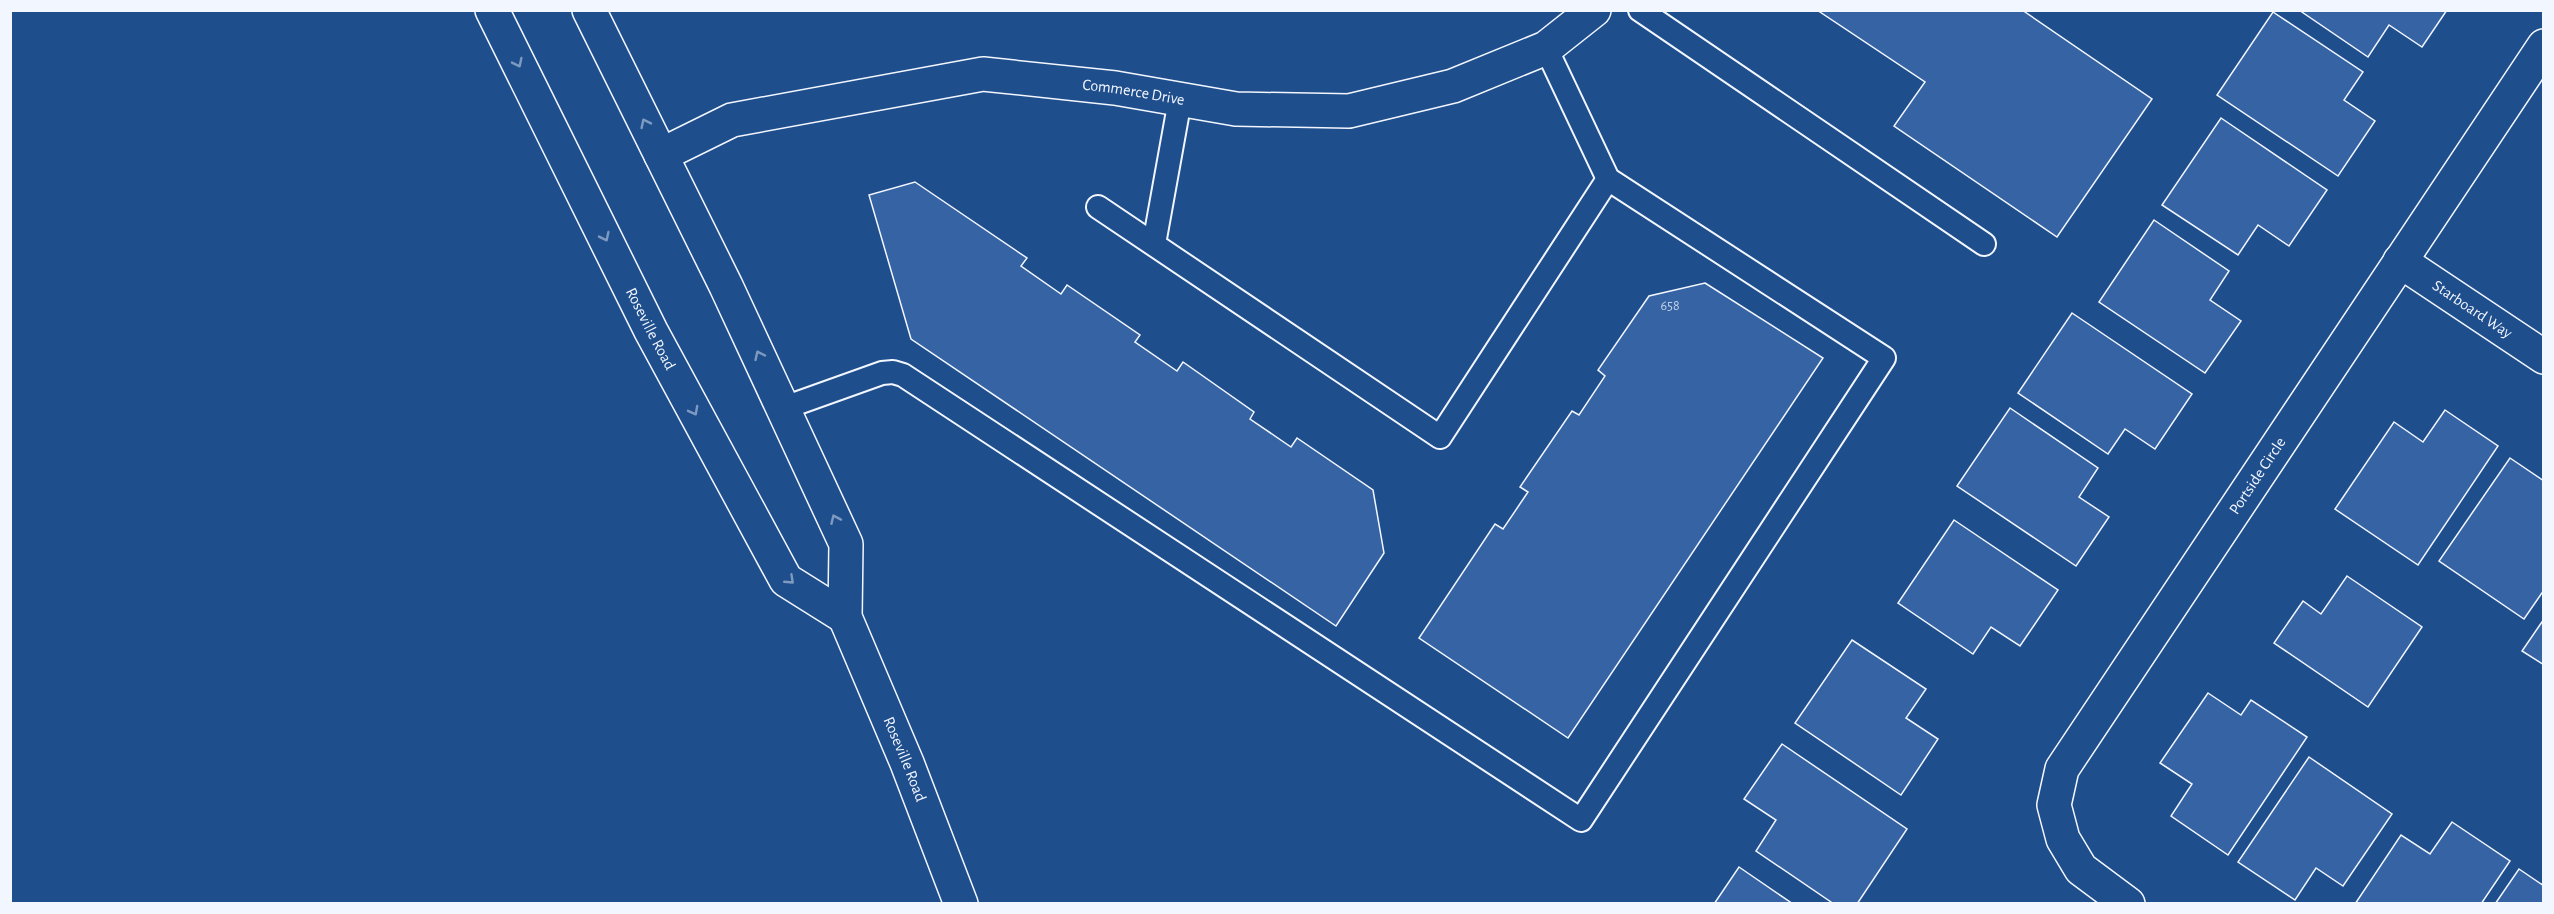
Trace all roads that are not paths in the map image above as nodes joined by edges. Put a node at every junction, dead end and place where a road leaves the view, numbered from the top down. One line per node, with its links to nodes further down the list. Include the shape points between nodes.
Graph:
1 (492, 10): 16 (street, Roseville Road, one-way to 16, via 651,331 786,580)
2 (589, 10): 8 (street, Roseville Road, one-way to 2)
3 (1594, 10): 6 (street, Commerce Drive)
4 (1640, 10): 12 (lane)
5 (2544, 46): 13 (street, Portside Circle)
6 (1546, 48): 7 (street, Commerce Drive, via 1453,86 1349,111 1236,109); 9 (lane)
7 (1180, 100): 8 (street, Commerce Drive, via 1115,88 983,74 732,120); 11 (lane)
8 (661, 154): 15 (street, Roseville Road, one-way to 8)
9 (1608, 179): 11 (lane, via 1440,437); 15 (lane, via 1884,358 1581,820 903,375 882,373)
10 (1098, 207): 11 (lane)
11 (1154, 244)
12 (1984, 244)
13 (2400, 261): 14 (street, Starboard Way); 18 (street, Portside Circle, via 2062,769 2054,805 2063,839 2081,869)
14 (2544, 357)
15 (784, 408): 16 (street, Roseville Road, one-way to 15, via 846,544)
16 (845, 617): 17 (street, Roseville Road)
17 (961, 903)
18 (2128, 903)

